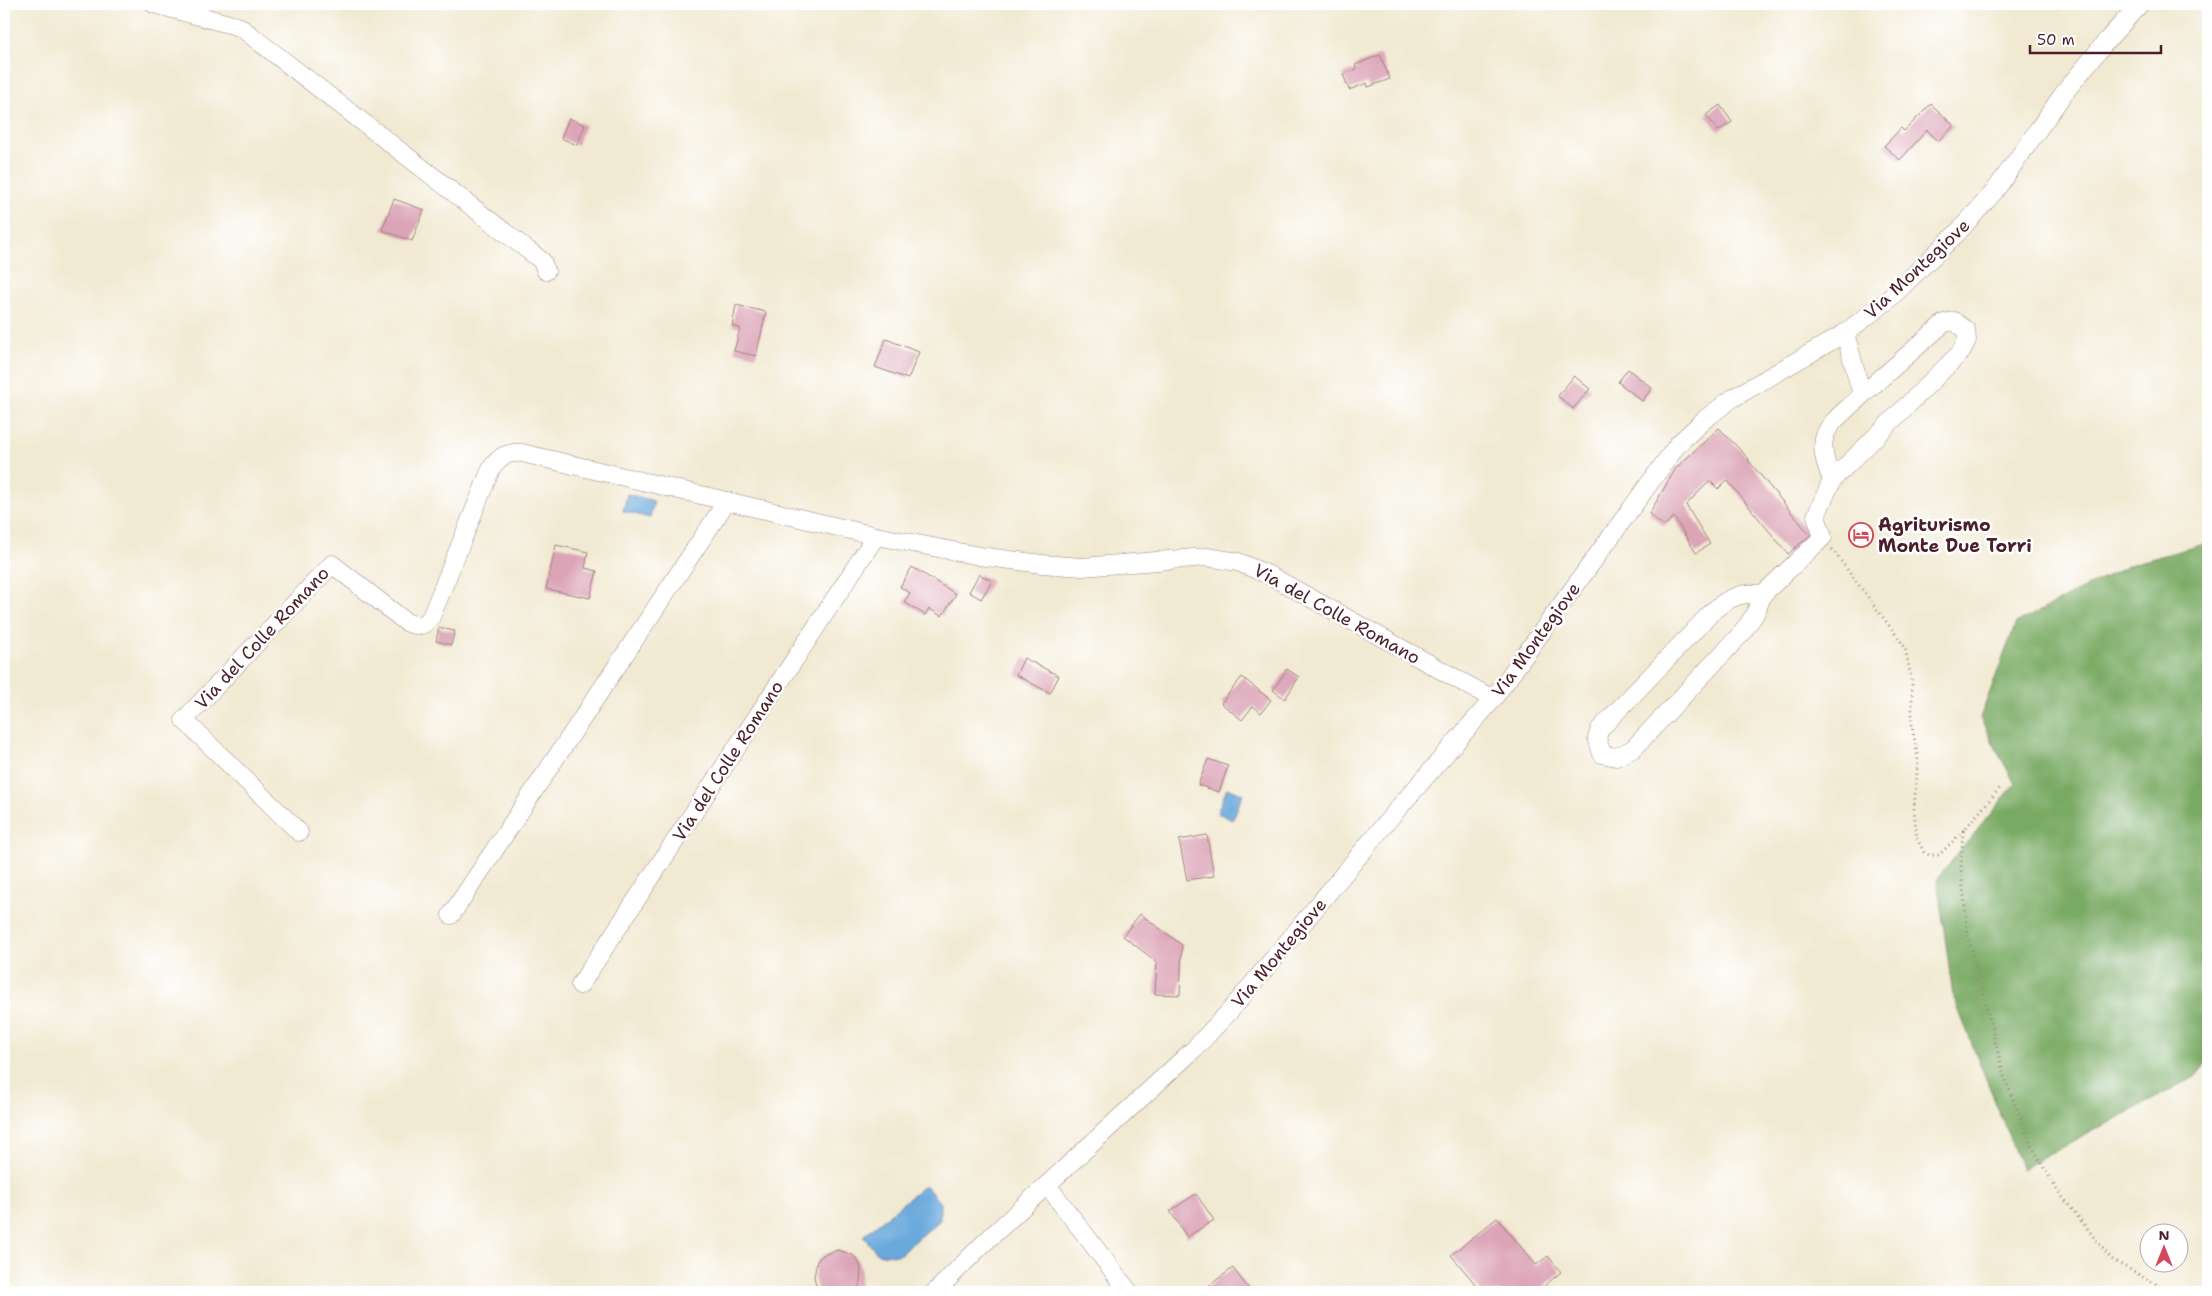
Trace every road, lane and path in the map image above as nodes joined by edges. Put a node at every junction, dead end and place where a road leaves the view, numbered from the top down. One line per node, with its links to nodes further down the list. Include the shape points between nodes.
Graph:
1 (154, 4): 3 (street, via 240,27 542,261)
2 (2140, 4): 4 (street, Via Montegiove, via 2064,93 1978,211 1887,301)
3 (546, 271)
4 (1844, 333): 5 (street); 11 (street, Via Montegiove, via 1733,398 1678,444)
5 (1862, 395): 6 (street, via 1824,434 1823,458); 6 (street, via 1944,323 1954,321 1966,330 1967,340 1961,352)
6 (1832, 480): 9 (street, via 1816,516)
7 (727, 501): 8 (street, Via del Colle Romano); 14 (street, Via del Colle Romano, via 522,453 508,453 491,469 427,623 420,626 401,619 332,564 184,720); 15 (street)
8 (876, 536): 11 (street, Via del Colle Romano, via 979,556 1051,565 1103,566 1198,557 1238,562 1269,574); 16 (street, Via del Colle Romano)
9 (1822, 537): 10 (street); 13 (path, via 1905,647 1912,683 1912,726 1918,758 1914,810 1920,849 1929,855 1939,855)
10 (1763, 594): 10 (street, via 1756,614 1742,633 1633,749 1616,757 1602,754 1596,738 1600,729 1713,611 1738,595)
11 (1493, 700): 17 (street, Via Montegiove, via 1230,1011)
12 (2000, 788): 13 (path)
13 (1963, 831): 20 (path, via 1961,869 1968,935 2004,1076 2031,1145 2057,1190 2111,1259)
14 (299, 832)
15 (451, 915)
16 (580, 985)
17 (1047, 1185): 18 (street, Via Montegiove); 19 (street)
18 (935, 1292)
19 (1129, 1292)
20 (2170, 1292)

